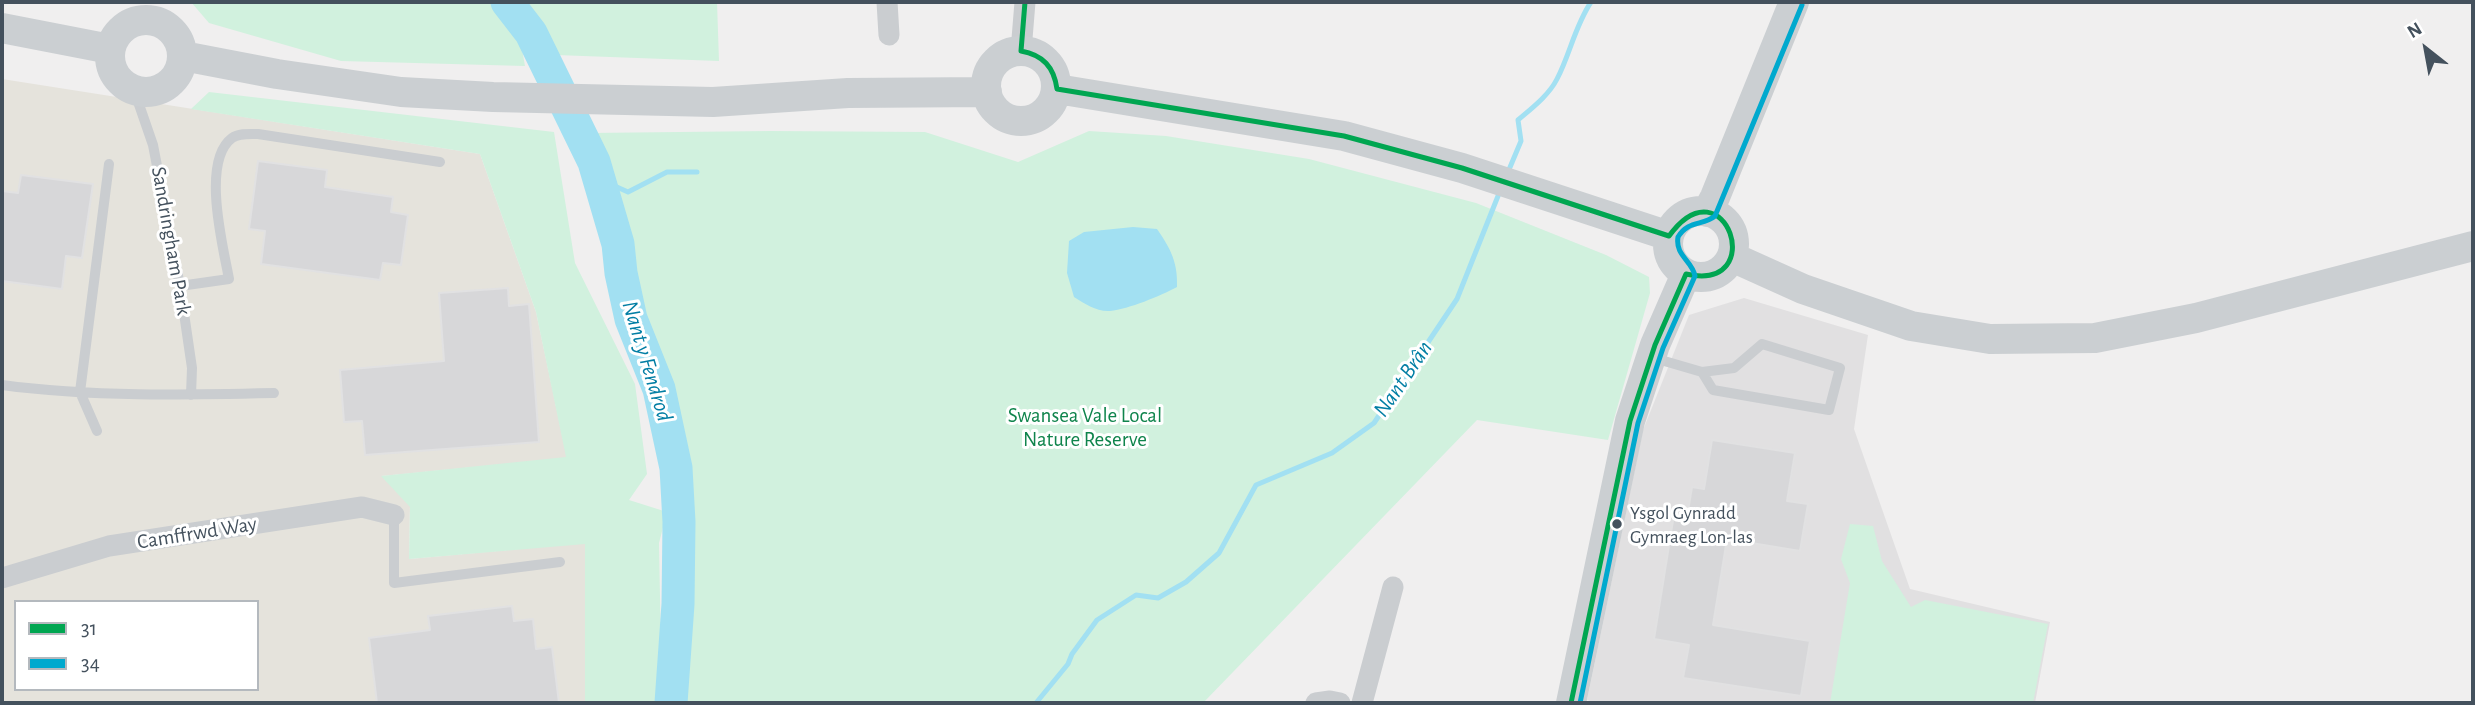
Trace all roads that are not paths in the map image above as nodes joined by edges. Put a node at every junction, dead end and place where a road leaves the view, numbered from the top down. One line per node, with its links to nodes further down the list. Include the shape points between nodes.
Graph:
1 (887, 2): 5 (street)
2 (1025, 2): 7 (street)
3 (1794, 2): 14 (main road)
4 (2, 28): 6 (main road)
5 (889, 36)
6 (110, 49): 8 (main road, via 127,25 152,20 170,28); 10 (main road, via 115,75)
7 (1021, 51): 9 (main road, via 1047,62); 11 (main road, via 994,64)
8 (183, 56): 10 (main road, via 168,85 145,92); 11 (main road, via 401,92 586,101 713,102 848,93)
9 (1057, 89): 11 (main road, via 1046,112 1023,122 999,114); 15 (main road, via 1344,135 1462,168)
10 (134, 90): 19 (lane, Sandringham Park, via 153,145)
11 (987, 92)
12 (440, 162): 19 (lane, via 258,134 235,136 224,146 214,186 229,279)
13 (109, 164): 23 (lane)
14 (1707, 212): 15 (main road, via 1683,216); 17 (main road, via 1727,223 1734,245)
15 (1669, 236): 18 (main road, via 1671,258)
16 (2473, 246): 17 (main road, via 2196,318 2095,338 1990,339 1911,326 1802,289)
17 (1732, 257): 18 (main road, via 1713,275)
18 (1686, 274): 20 (main road)
19 (180, 286): 25 (lane, Sandringham Park, via 192,368)
20 (1652, 357): 21 (lane); 34 (main road, via 1630,421)
21 (1702, 372): 21 (lane, via 1734,368 1762,344 1840,368 1829,410 1713,390)
22 (2, 385): 23 (lane)
23 (80, 392): 25 (lane); 26 (lane)
24 (274, 393): 25 (lane)
25 (191, 395)
26 (97, 431)
27 (394, 516): 28 (lane, via 394,583); 29 (street, Camffrwd Way, via 362,507 109,546)
28 (560, 562)
29 (2, 578)
30 (1393, 587): 33 (street)
31 (1316, 703): 32 (street)
32 (1340, 703)
33 (1362, 703)
34 (1571, 703)

